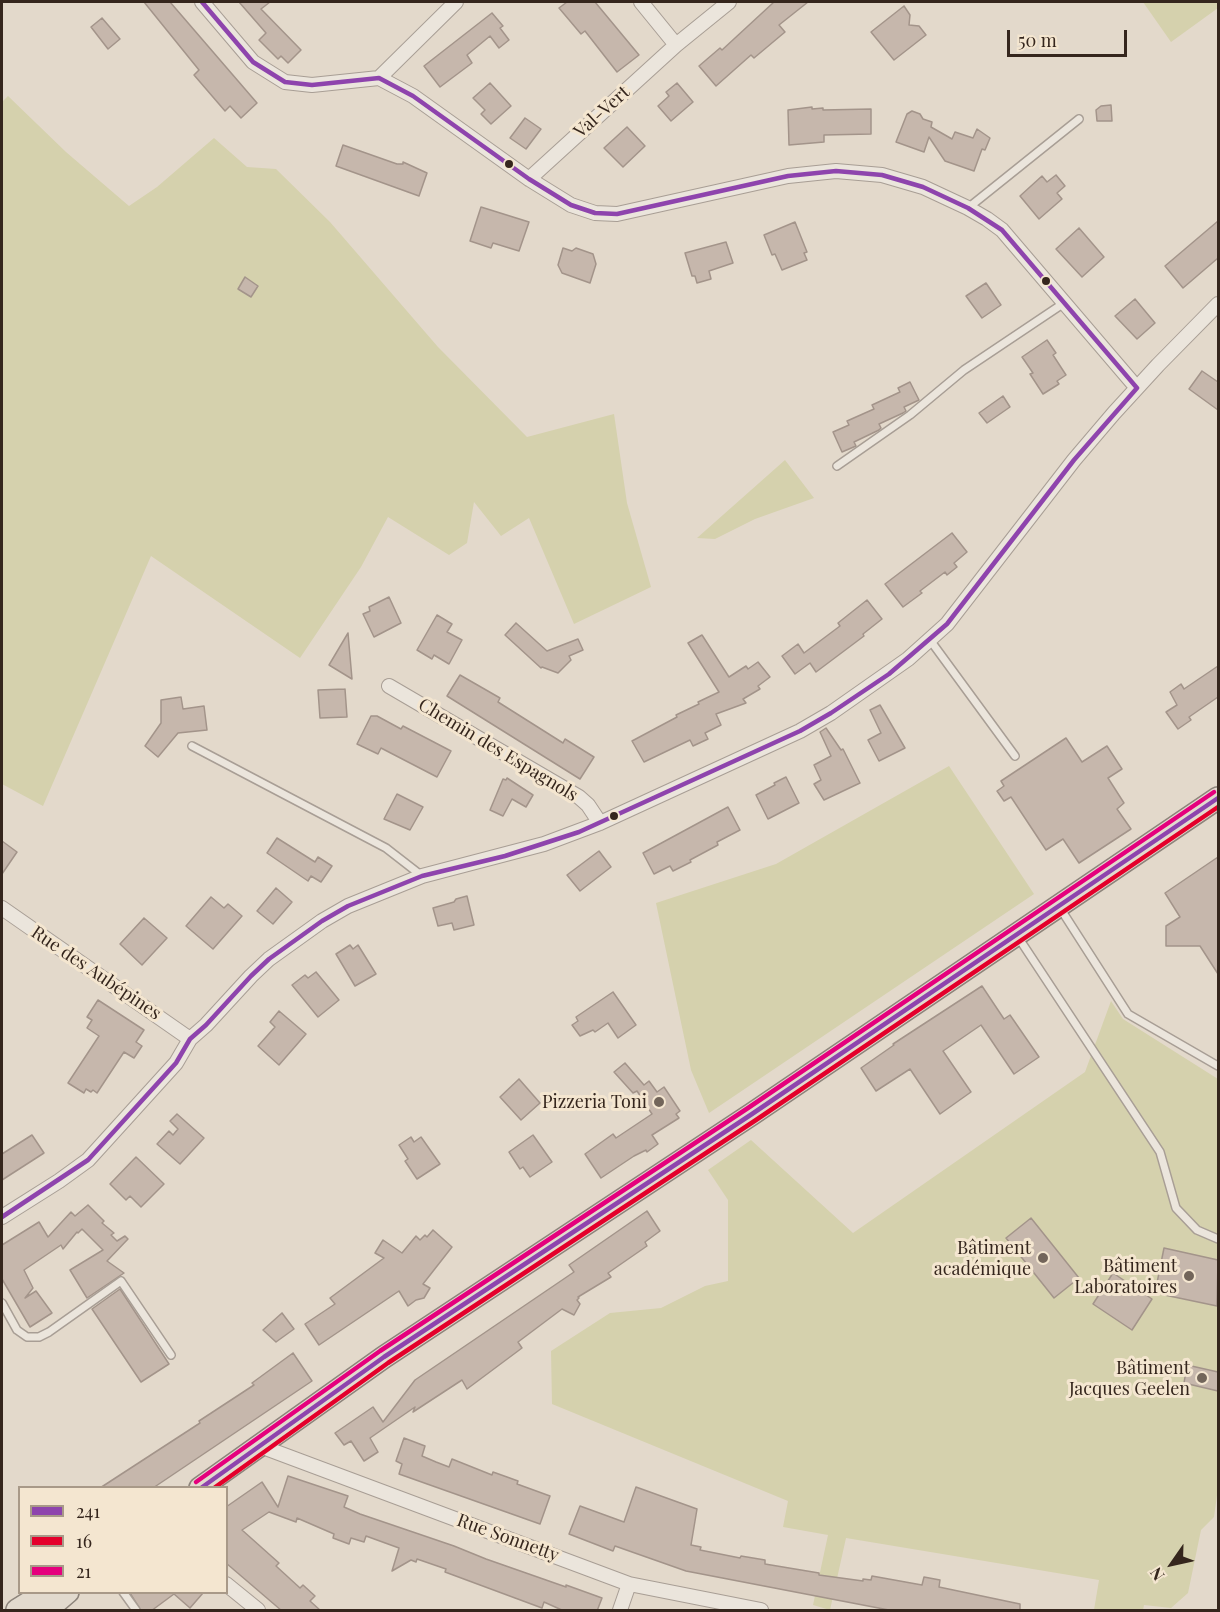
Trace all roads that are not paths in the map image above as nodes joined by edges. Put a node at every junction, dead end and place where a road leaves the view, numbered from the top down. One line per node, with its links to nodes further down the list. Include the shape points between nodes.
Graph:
1 (202, 2): 6 (street, via 253,63 285,82 312,85)
2 (456, 2): 6 (street)
3 (641, 2): 5 (street)
4 (729, 2): 5 (street, Val-Vert)
5 (676, 45): 8 (street, Val-Vert)
6 (379, 78): 8 (street, via 413,96)
7 (1079, 119): 9 (lane)
8 (529, 178): 9 (street, via 571,205 595,213 617,214 788,176 836,171 882,175 923,187)
9 (968, 208): 10 (street, via 1002,230)
10 (1064, 303): 12 (street); 13 (lane, via 964,370 910,415)
11 (1218, 304): 12 (street)
12 (1137, 388): 14 (street, via 1074,460 955,615)
13 (837, 466)
14 (930, 640): 17 (lane); 19 (street, via 889,674 800,731)
15 (390, 686): 19 (street, Chemin des Espagnols, via 579,797)
16 (192, 746): 20 (lane, via 386,848)
17 (1015, 756)
18 (1218, 798): 21 (main road)
19 (600, 823): 20 (street, via 525,850)
20 (422, 876): 24 (street, via 348,906 303,933 263,965)
21 (1058, 906): 23 (main road); 25 (lane, via 1128,1014)
22 (2, 908): 24 (street, Rue des Aubépines)
23 (1016, 935): 27 (lane, via 1160,1152 1176,1208 1197,1230); 30 (main road, via 384,1357)
24 (190, 1039): 26 (street, via 176,1063 88,1160)
25 (1218, 1066)
26 (2, 1217)
27 (1218, 1239)
28 (2, 1303): 29 (lane, via 17,1330 27,1337 39,1336 121,1281)
29 (171, 1354)
30 (260, 1446): 31 (main road); 32 (street, Rue Sonnetty)
31 (203, 1486)
32 (629, 1584): 41 (street); 42 (street, Rue Sonnetty)
33 (228, 1586): 40 (street)
34 (44, 1594): 37 (main road)
35 (67, 1594): 38 (main road)
36 (124, 1594): 39 (lane)
37 (17, 1611)
38 (47, 1611)
39 (136, 1611)
40 (258, 1611)
41 (620, 1611)
42 (761, 1611)

